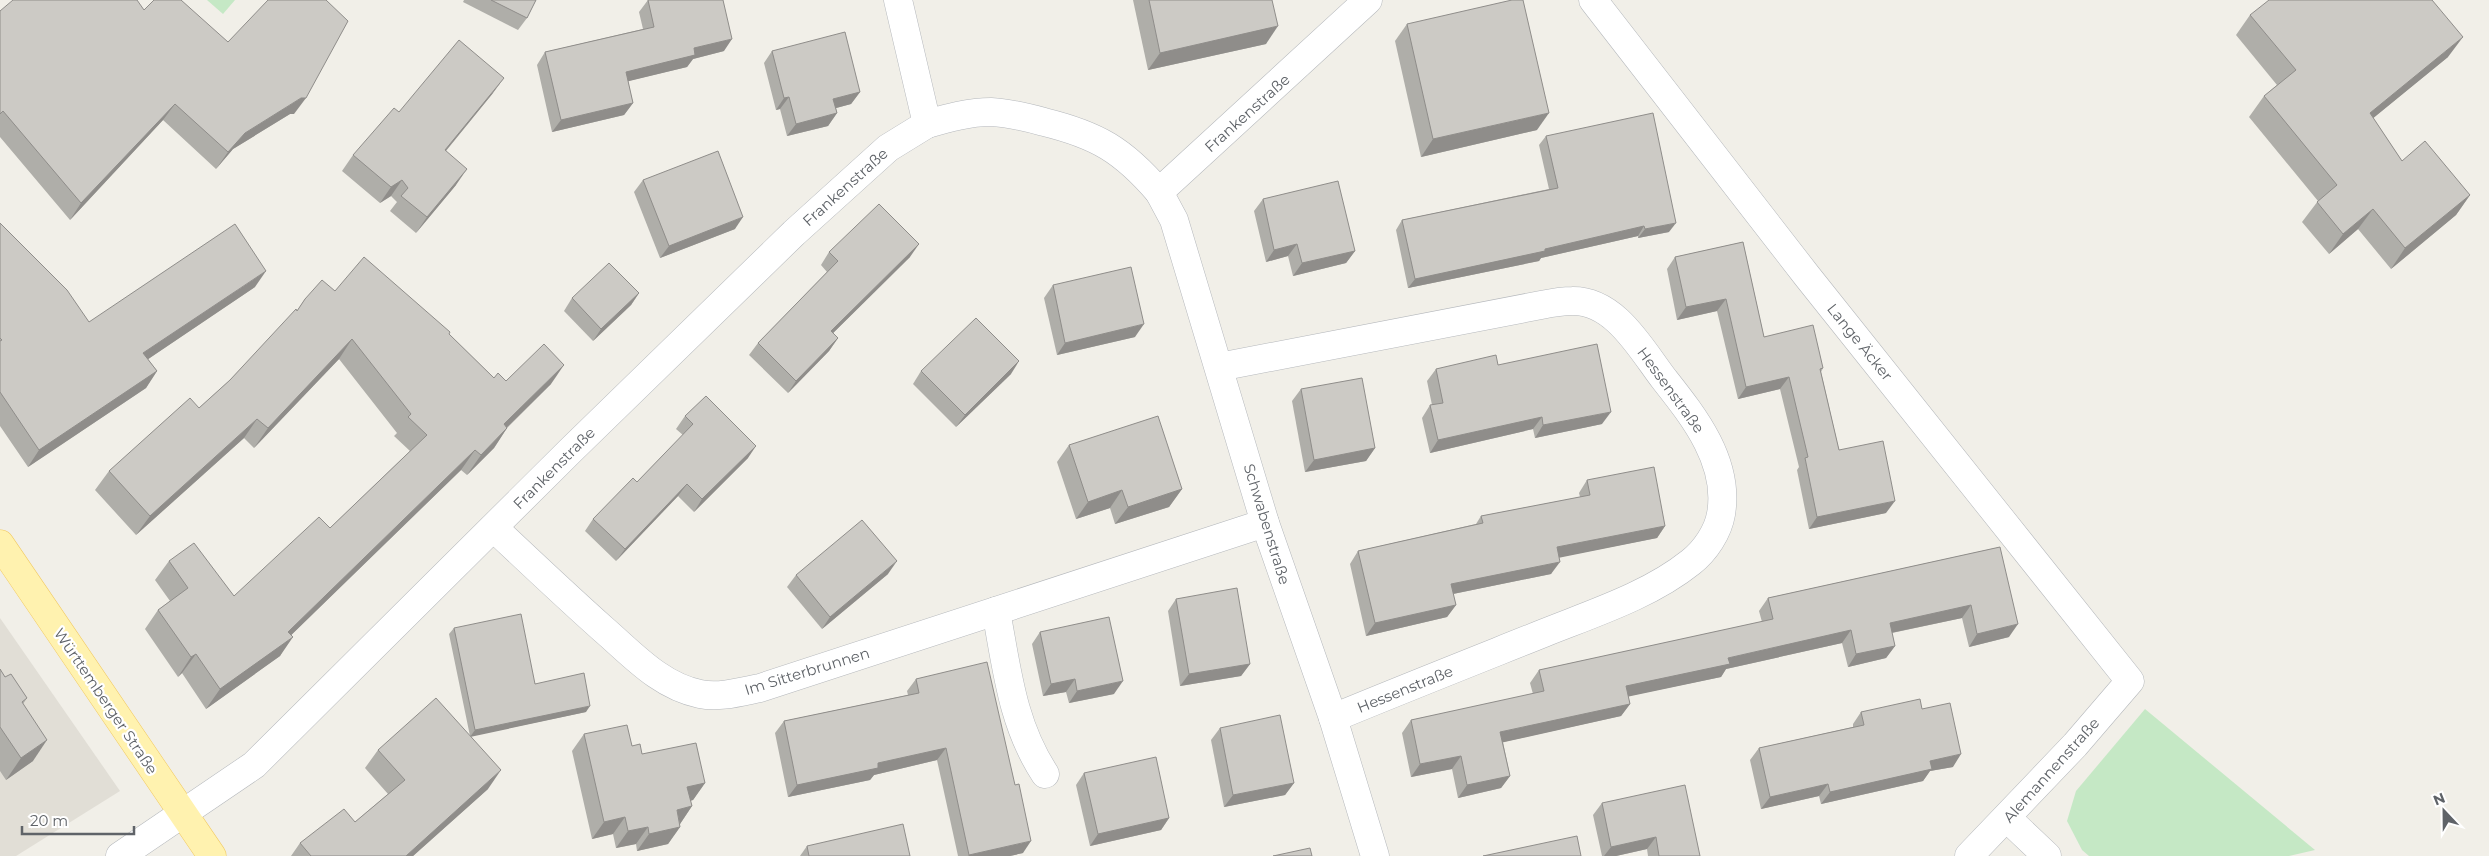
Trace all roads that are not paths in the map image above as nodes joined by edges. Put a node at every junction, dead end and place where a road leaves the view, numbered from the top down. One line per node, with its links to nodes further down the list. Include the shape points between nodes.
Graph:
1 (898, 0): 4 (street)
2 (1368, 0): 5 (street, Frankenstraße)
3 (1593, 0): 11 (street, Lange Äcker, via 1807,276)
4 (927, 124): 5 (street, Frankenstraße, via 990,112 1080,132 1103,142 1129,160); 8 (street, Frankenstraße, via 888,148 794,233)
5 (1159, 192): 6 (street, Schwabenstraße, via 1174,220)
6 (1219, 367): 7 (street, Schwabenstraße); 12 (street, Hessenstraße, via 1541,304 1573,301 1594,304 1624,328 1679,398 1699,427 1721,473 1723,494 1717,528 1693,561 1670,578 1597,612)
7 (1265, 523): 10 (street, Im Sitterbrunnen); 12 (street, Schwabenstraße)
8 (494, 528): 10 (street, Im Sitterbrunnen, via 646,667 660,678 700,694 720,695 760,688); 14 (street, Frankenstraße, via 254,765)
9 (0, 544): 14 (main road, Württemberger Straße)
10 (996, 611): 13 (street, via 1025,742)
11 (2130, 681): 15 (street, Alemannenstraße)
12 (1332, 718): 18 (street, Schwabenstraße)
13 (1045, 774)
14 (184, 814): 16 (street, Frankenstraße); 17 (main road, Württemberger Straße)
15 (2007, 818): 19 (street, Alemannenstraße); 20 (street)
16 (120, 856)
17 (212, 856)
18 (1375, 856)
19 (1969, 856)
20 (2047, 856)

